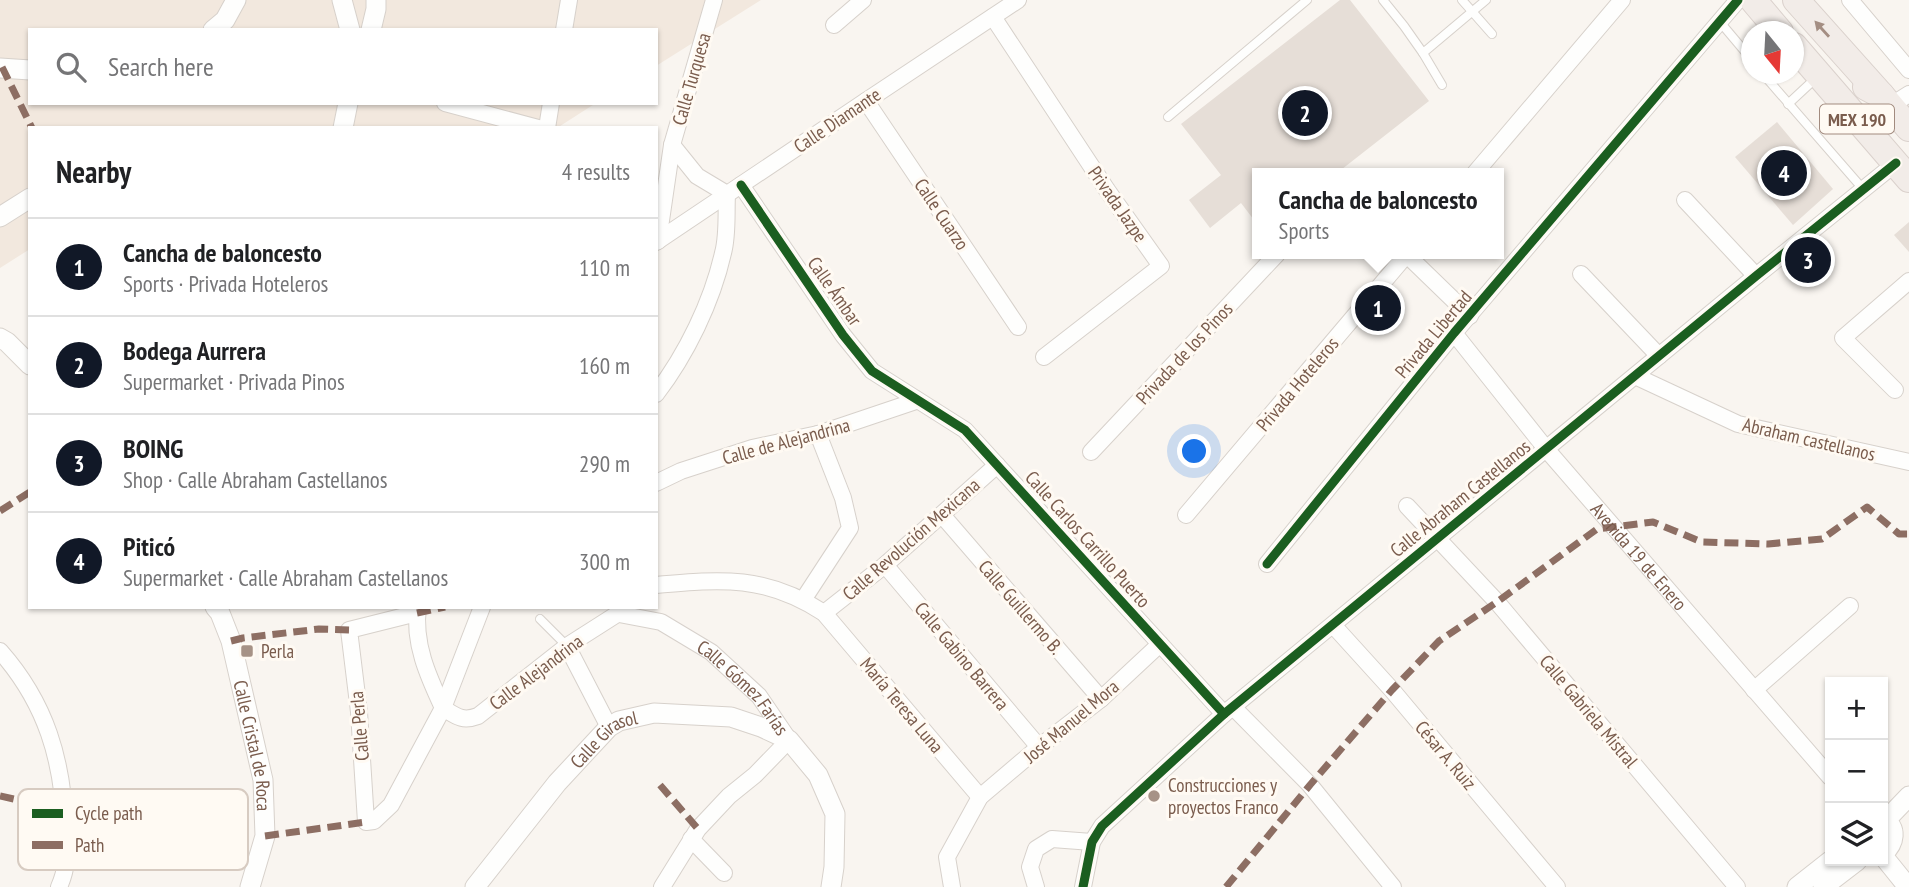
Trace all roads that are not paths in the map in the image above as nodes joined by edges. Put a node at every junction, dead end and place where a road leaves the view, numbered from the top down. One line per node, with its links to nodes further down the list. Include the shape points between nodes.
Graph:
1 (236, 0): 22 (street)
2 (342, 0): 23 (street)
3 (376, 0): 24 (street)
4 (569, 0): 25 (street)
5 (713, 0): 47 (street, Calle Turquesa)
6 (863, 0): 21 (street)
7 (1018, 0): 18 (street, Calle Diamante)
8 (1307, 0): 42 (lane)
9 (1383, 0): 28 (lane)
10 (1462, 0): 17 (lane)
11 (1486, 0): 17 (lane)
12 (1622, 0): 48 (street)
13 (1738, 0): 20 (street, Privada Libertad)
14 (1753, 0): 19 (highway)
15 (1796, 0): 36 (highway, MEX 190, one-way to 15)
16 (1850, 0): 32 (street)
17 (1472, 12): 26 (lane); 28 (lane)
18 (993, 17): 37 (street, Calle Diamante); 68 (street, Privada Jazpe, via 1161,266)
19 (1771, 21)
20 (1720, 22): 27 (lane); 63 (street, Privada Libertad)
21 (834, 25)
22 (215, 28)
23 (349, 28)
24 (371, 28)
25 (564, 28)
26 (1492, 34)
27 (1741, 47)
28 (1423, 53): 35 (lane)
29 (1804, 58): 33 (highway, MEX 190)
30 (0, 68): 31 (street)
31 (28, 70)
32 (1909, 70)
33 (1819, 75): 36 (highway, via 1844,74); 38 (lane); 49 (highway, MEX 190)
34 (1771, 84): 38 (lane)
35 (1443, 85)
36 (1893, 99): 46 (highway, MEX 190)
37 (866, 101): 50 (street, Calle Diamante); 64 (street, Calle Cuarzo)
38 (1788, 104): 51 (lane)
39 (348, 105): 43 (street)
40 (452, 105): 44 (street)
41 (551, 105): 45 (street)
42 (1168, 117)
43 (343, 126)
44 (530, 126)
45 (547, 126)
46 (1909, 128)
47 (673, 145): 50 (street, via 697,176); 55 (street, Calle Turquesa)
48 (1479, 168)
49 (1902, 171): 51 (street, Calle Abraham Castellanos)
50 (734, 189): 56 (street, Calle Diamante); 72 (street, via 724,251 705,312); 73 (street, Calle Ámbar, via 872,371)
51 (1863, 189): 61 (street, Calle Abraham Castellanos)
52 (28, 199): 54 (street)
53 (1685, 200): 61 (street)
54 (0, 217)
55 (658, 236)
56 (658, 241)
57 (1272, 259): 76 (street, Privada de los Pinos)
58 (1403, 259): 82 (street, Privada Hoteleros)
59 (1412, 259): 63 (street)
60 (1581, 274): 67 (street)
61 (1756, 276): 67 (street, Calle Abraham Castellanos)
62 (1909, 281): 71 (street, via 1843,338)
63 (1470, 316): 65 (street, Privada Libertad)
64 (1018, 327)
65 (1454, 333): 75 (street, Avenida 19 de Enero); 84 (street, Privada Libertad)
66 (0, 338): 69 (street)
67 (1659, 356): 70 (street, Calle Abraham Castellanos)
68 (1044, 357)
69 (28, 363)
70 (1635, 376): 75 (street, Calle Abraham Castellanos); 77 (street, Abraham castellanos, via 1738,424)
71 (1895, 390)
72 (658, 392)
73 (916, 401): 74 (street, Calle de Alejandrina); 78 (street, Calle Carlos Carrillo Puerto, via 965,430)
74 (818, 434): 79 (street, Calle de Alejandrina, via 751,448); 87 (street, via 850,528)
75 (1547, 450): 83 (street, Calle Abraham Castellanos); 99 (street, Avenida 19 de Enero)
76 (1091, 452)
77 (1909, 462)
78 (997, 465): 81 (street, Calle Revolución Mexicana); 96 (street, Calle Carlos Carrillo Puerto)
79 (658, 482)
80 (1408, 506): 83 (street, Calle Gabriela Mistral)
81 (942, 515): 85 (street, Calle Revolución Mexicana); 100 (street, Calle Guillermo B.)
82 (1186, 515)
83 (1438, 539): 95 (street, Calle Abraham Castellanos); 132 (street, Calle Gabriela Mistral, via 1497,602)
84 (1267, 564)
85 (885, 565): 93 (street, Calle Revolución Mexicana); 105 (street, Calle Gabino Barrera)
86 (658, 585): 87 (street, via 708,580 757,583)
87 (803, 600): 93 (street)
88 (1850, 606): 99 (street)
89 (217, 609): 124 (street, Calle Cristal de Roca, via 231,641 263,780 265,836)
90 (416, 609): 101 (street, via 427,675); 101 (street, Calle Perla, via 349,630 366,822 374,821 391,805)
91 (481, 609): 101 (street)
92 (623, 610): 97 (street, Calle Alejandrina); 104 (street, Calle Gómez Farías, via 661,622 711,652 759,696)
93 (824, 613): 109 (street, María Teresa Luna)
94 (540, 619): 97 (lane)
95 (1333, 625): 102 (street, Calle Abraham Castellanos); 131 (street, César A. Ruiz)
96 (1160, 644): 100 (street, José Manuel Mora); 102 (street, Calle Carlos Carrillo Puerto)
97 (567, 646): 101 (street, Calle Alejandrina, via 478,716 461,719); 103 (street)
98 (0, 651): 107 (street, via 43,716)
99 (1754, 690): 106 (street, Avenida 19 de Enero)
100 (1101, 699): 105 (street, José Manuel Mora)
101 (443, 708)
102 (1228, 710): 115 (street, Calle Abraham Castellanos, via 1102,826); 130 (street, Calle Carlos Carrillo Puerto, via 1310,785)
103 (609, 727): 104 (street, Calle Girasol, via 654,713 731,717); 125 (street, Calle Girasol, via 557,783)
104 (789, 740): 113 (street); 126 (street, Calle Gómez Farías, via 818,775 835,814)
105 (1039, 747): 109 (street, José Manuel Mora)
106 (1825, 771)
107 (63, 789)
108 (1909, 796): 111 (street)
109 (980, 797): 127 (street, via 947,857)
110 (1909, 815): 112 (street)
111 (1888, 833)
112 (1888, 835)
113 (691, 839): 121 (street); 122 (street)
114 (1888, 840): 119 (street)
115 (1092, 842): 128 (street, via 1052,839 1036,849 1030,867); 129 (street, Calle Abraham Castellanos)
116 (1888, 842): 135 (street)
117 (1825, 865): 133 (street)
118 (1850, 866): 134 (street)
119 (1909, 867)
120 (66, 870): 123 (street)
121 (724, 873)
122 (668, 884)
123 (60, 887)
124 (250, 887)
125 (475, 887)
126 (831, 887)
127 (953, 887)
128 (1036, 887)
129 (1083, 887)
130 (1393, 887)
131 (1557, 887)
132 (1737, 887)
133 (1797, 887)
134 (1822, 887)
135 (1908, 887)

